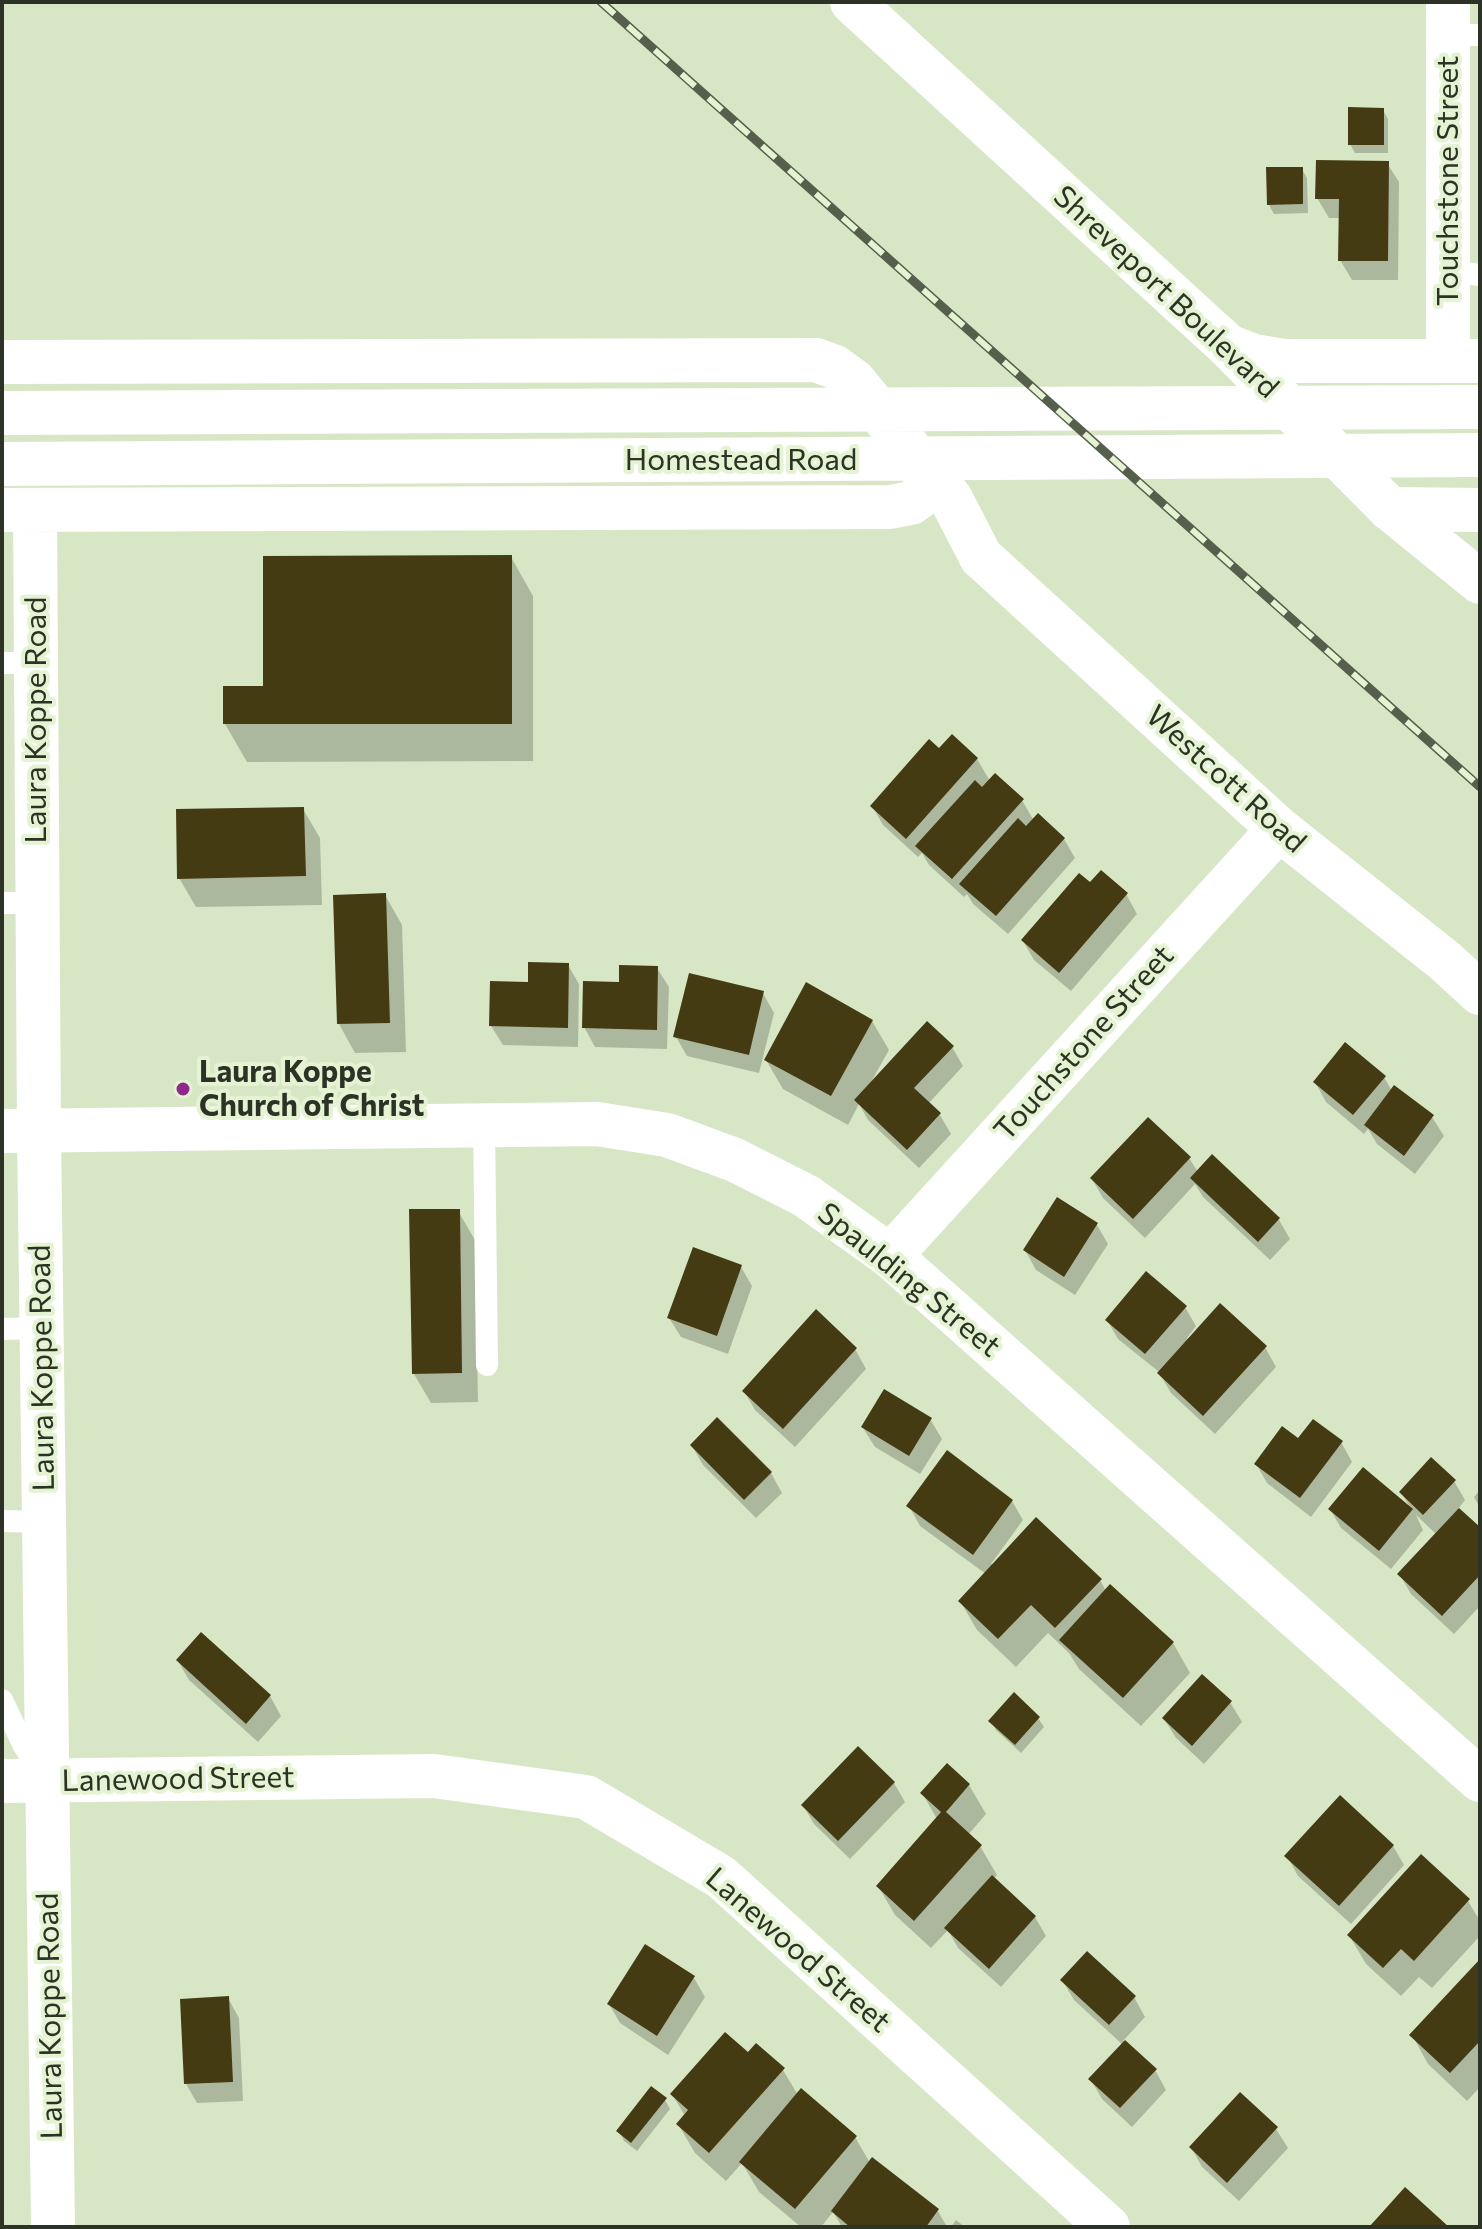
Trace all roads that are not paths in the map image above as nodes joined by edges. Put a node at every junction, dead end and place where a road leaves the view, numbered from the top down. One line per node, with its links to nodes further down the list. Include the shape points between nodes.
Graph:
1 (852, 2): 4 (street, Shreveport Boulevard)
2 (1458, 24): 3 (street, Touchstone Street)
3 (1464, 273): 5 (street, Touchstone Street)
4 (1228, 346): 7 (street, via 1254,356); 8 (street, Shreveport Boulevard)
5 (1464, 361): 7 (street)
6 (2, 362): 13 (street, via 816,360 854,381)
7 (1319, 363): 8 (street, via 1303,372)
8 (1285, 404): 15 (street, Shreveport Boulevard)
9 (1480, 407): 10 (street, Homestead Road)
10 (12, 413)
11 (1480, 455): 12 (street, Homestead Road)
12 (12, 464)
13 (931, 475): 14 (street, via 926,492 911,503); 18 (street, via 951,499)
14 (890, 507): 16 (street); 18 (street, via 942,529)
15 (1390, 509): 17 (street); 19 (street, Shreveport Boulevard)
16 (18, 510): 20 (street, Laura Koppe Road)
17 (1480, 510)
18 (981, 557): 21 (street, Westcott Road)
19 (1480, 582)
20 (19, 663): 22 (street, Laura Koppe Road)
21 (1279, 829): 23 (street, Westcott Road); 26 (street, Touchstone Street)
22 (20, 903): 25 (street, Laura Koppe Road)
23 (1480, 993)
24 (484, 1125): 25 (street, Spaulding Street); 26 (street, Spaulding Street, via 597,1124 667,1135 735,1160 806,1196); 28 (lane)
25 (20, 1131): 27 (street, Laura Koppe Road)
26 (890, 1256): 32 (street, Spaulding Street)
27 (22, 1328): 29 (street, Laura Koppe Road)
28 (487, 1365)
29 (23, 1522): 31 (street, Laura Koppe Road)
30 (2, 1700): 31 (lane)
31 (46, 1780): 33 (street, Lanewood Street); 34 (street, Laura Koppe Road); 35 (street, Lanewood Street, via 434,1776 586,1797 721,1877)
32 (1480, 1780)
33 (2, 1781)
34 (53, 2227)
35 (1108, 2227)

